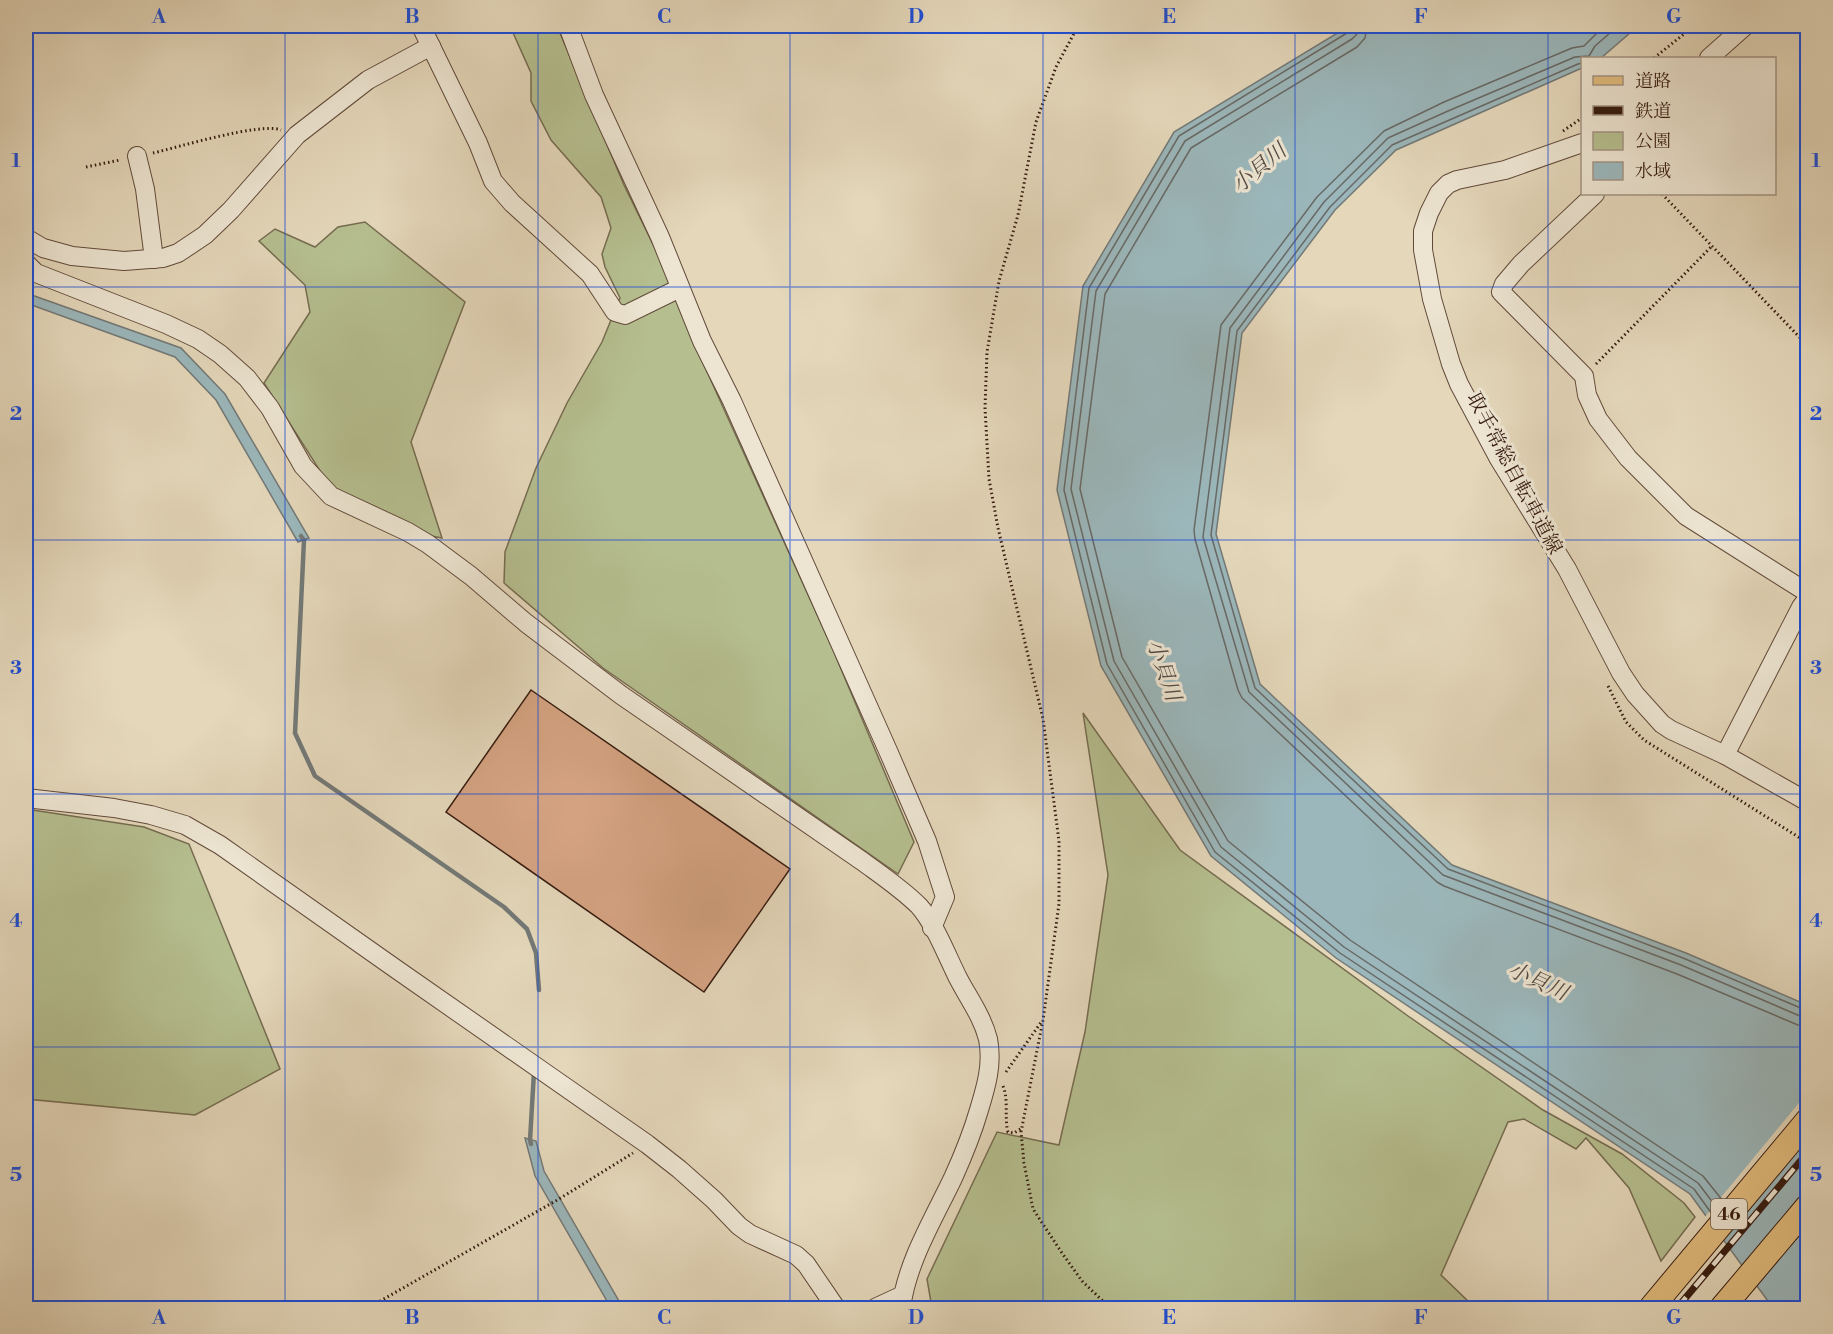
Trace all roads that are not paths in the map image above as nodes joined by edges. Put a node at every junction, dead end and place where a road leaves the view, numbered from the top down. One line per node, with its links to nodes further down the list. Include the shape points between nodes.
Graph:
1 (421, 26): 4 (street)
2 (568, 26): 12 (street, via 594,95)
3 (1745, 26): 5 (street)
4 (431, 46): 10 (street, via 368,80 297,135 205,235 178,253); 12 (street, via 493,181 590,274 615,312 625,315)
5 (1710, 57)
6 (1581, 143): 15 (street, via 1505,170 1457,180 1439,193 1423,231 1432,299 1459,384 1499,459 1567,569 1621,673 1662,724)
7 (137, 156): 10 (street)
8 (1594, 195): 13 (street, via 1521,264 1501,292 1584,376 1587,395 1598,419 1628,458 1686,516)
9 (26, 238): 10 (street, via 43,248 72,256 124,261)
10 (154, 259)
11 (26, 263): 18 (street, via 36,273 166,324 220,354 247,378 270,408 303,466 331,496 408,532 448,558 621,695 893,885 920,907)
12 (680, 288): 18 (street, via 927,841 945,897)
13 (1808, 592)
14 (1808, 598): 15 (street)
15 (1725, 755): 17 (street)
16 (26, 798): 22 (street, via 151,815 185,825 220,845 647,1144 750,1234 796,1255)
17 (1808, 802)
18 (932, 928): 21 (street, via 979,1012 988,1039 990,1064 970,1140 925,1233)
19 (1808, 1120): 24 (main road, 46)
20 (1808, 1206): 25 (main road)
21 (902, 1302): 23 (street)
22 (836, 1308)
23 (875, 1308)
24 (1651, 1308)
25 (1722, 1308)

